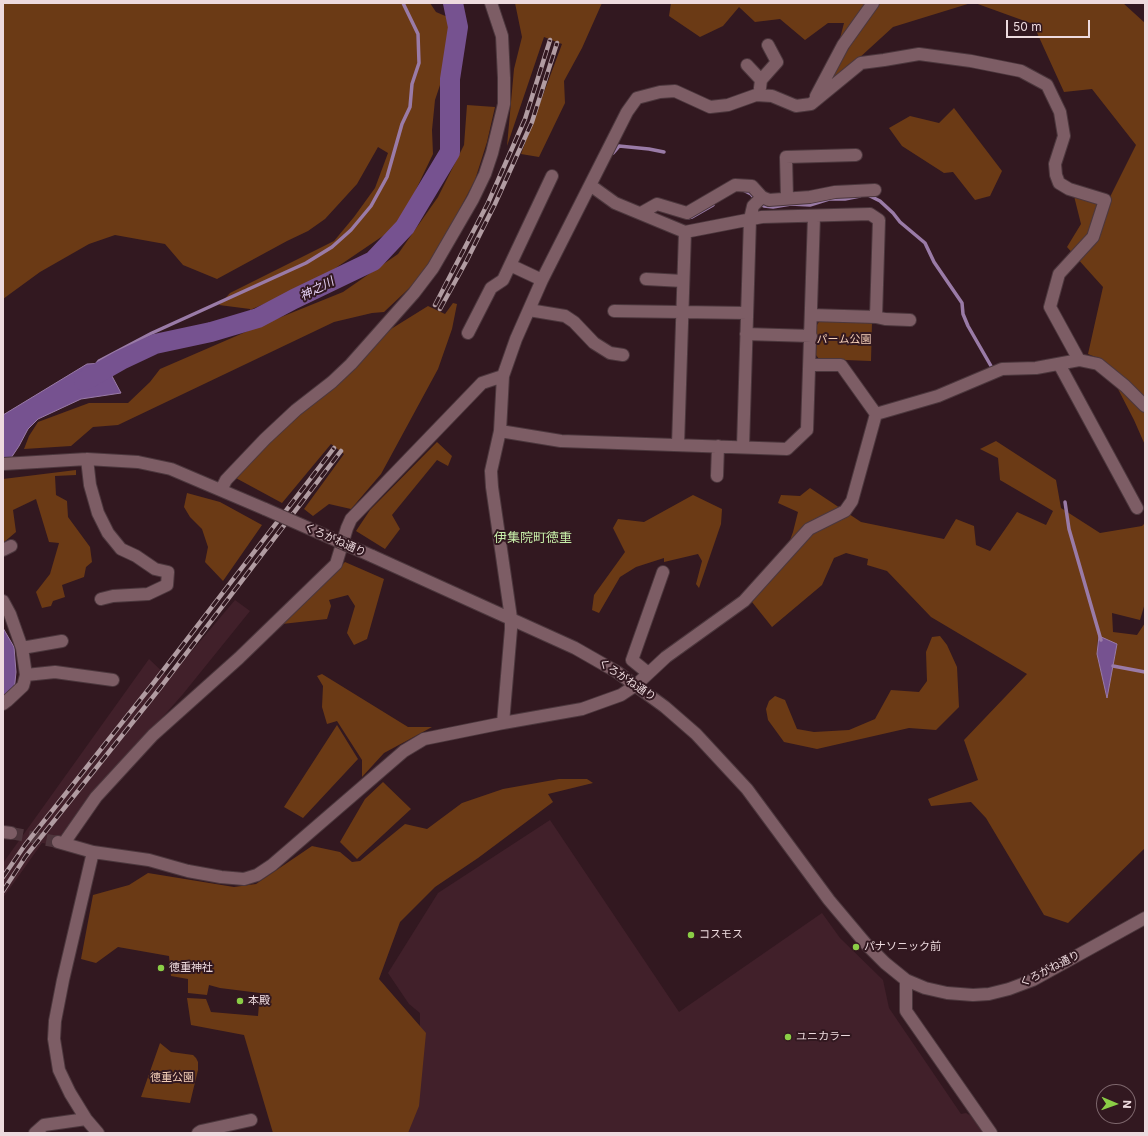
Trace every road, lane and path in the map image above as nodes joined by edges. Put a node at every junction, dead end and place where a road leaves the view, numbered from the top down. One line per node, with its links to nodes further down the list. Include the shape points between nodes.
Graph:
1 (491, 3): 46 (street, via 502,36 504,104 492,153 473,199 433,268 414,293 351,364 265,439 226,480)
2 (873, 3): 7 (street, via 844,45)
3 (768, 46): 5 (street, via 777,62)
4 (747, 65): 5 (street)
5 (761, 80): 6 (street)
6 (759, 95): 7 (street, via 772,96 796,106); 10 (street, via 728,105 710,107 675,91 637,98 627,112)
7 (811, 104): 33 (street, via 861,63 919,54 1021,70 1047,85 1060,112 1064,136 1055,164 1059,183 1069,189 1105,200 1092,237 1059,274 1050,307)
8 (856, 155): 12 (street, via 786,157)
9 (552, 176): 18 (street)
10 (590, 185): 14 (street, via 615,203); 20 (street)
11 (875, 190): 12 (street)
12 (787, 198): 13 (street)
13 (758, 201): 14 (street, via 752,186 734,185 687,213 657,204); 16 (street)
14 (641, 213): 17 (street)
15 (814, 216): 16 (street); 26 (street); 27 (street, via 870,214 879,220)
16 (750, 219): 17 (street); 25 (street)
17 (685, 232): 21 (street)
18 (510, 265): 20 (street); 29 (street, via 503,280 491,288)
19 (646, 279): 21 (street)
20 (542, 280): 22 (street)
21 (683, 281): 24 (street)
22 (529, 310): 32 (street, via 565,316 594,343 610,353); 36 (street)
23 (614, 311): 24 (street)
24 (682, 313): 25 (street); 40 (street)
25 (747, 313): 30 (street)
26 (811, 315): 27 (street); 31 (street)
27 (876, 317): 28 (street)
28 (910, 320)
29 (468, 333)
30 (746, 334): 31 (street); 42 (street)
31 (811, 336): 35 (street)
32 (623, 355)
33 (1079, 360): 34 (street); 37 (street, via 1098,364)
34 (1059, 364): 38 (street, via 1002,369 938,396); 47 (street)
35 (810, 365): 38 (street, via 841,365); 42 (street, via 808,430 787,449)
36 (503, 376): 39 (street); 60 (street, via 482,382 351,519 336,564 239,658 153,735 96,797 61,842)
37 (1145, 406)
38 (876, 414): 54 (street, via 852,501 845,511 809,529 744,601 666,656)
39 (500, 431): 40 (street, via 561,441); 51 (street, via 491,471)
40 (678, 445): 41 (street)
41 (718, 446): 42 (street); 45 (street)
42 (743, 447)
43 (87, 459): 44 (street, くろがね通り); 46 (street, くろがね通り, via 138,462 171,469); 49 (street, via 90,485 98,513 108,533 121,549 155,569 168,572 167,585 148,594)
44 (3, 464)
45 (717, 476)
46 (221, 490): 51 (street, くろがね通り, bridge)
47 (1137, 508)
48 (663, 572): 54 (street, via 632,660)
49 (101, 599)
50 (3, 601): 53 (street)
51 (511, 618): 57 (street, くろがね通り, via 598,660); 59 (street)
52 (62, 641): 53 (street)
53 (22, 648): 55 (street)
54 (648, 673): 57 (street)
55 (26, 675): 56 (street, via 55,672); 58 (street, via 22,686)
56 (113, 680)
57 (636, 685): 59 (street, via 621,695 582,709); 62 (street, くろがね通り, via 683,722 747,789 829,900 866,944)
58 (3, 704)
59 (503, 722): 60 (street, via 424,739 404,751 272,865 257,875 244,879 221,877 149,860)
60 (93, 852): 63 (street, via 63,980 54,1039 59,1070)
61 (1145, 918): 62 (street, くろがね通り, via 1033,980 1009,989 989,994 947,993)
62 (906, 980): 68 (street, via 906,1011)
63 (86, 1118): 65 (street, via 44,1125); 66 (street)
64 (251, 1120): 67 (street)
65 (34, 1133)
66 (98, 1133)
67 (198, 1133)
68 (991, 1133)

